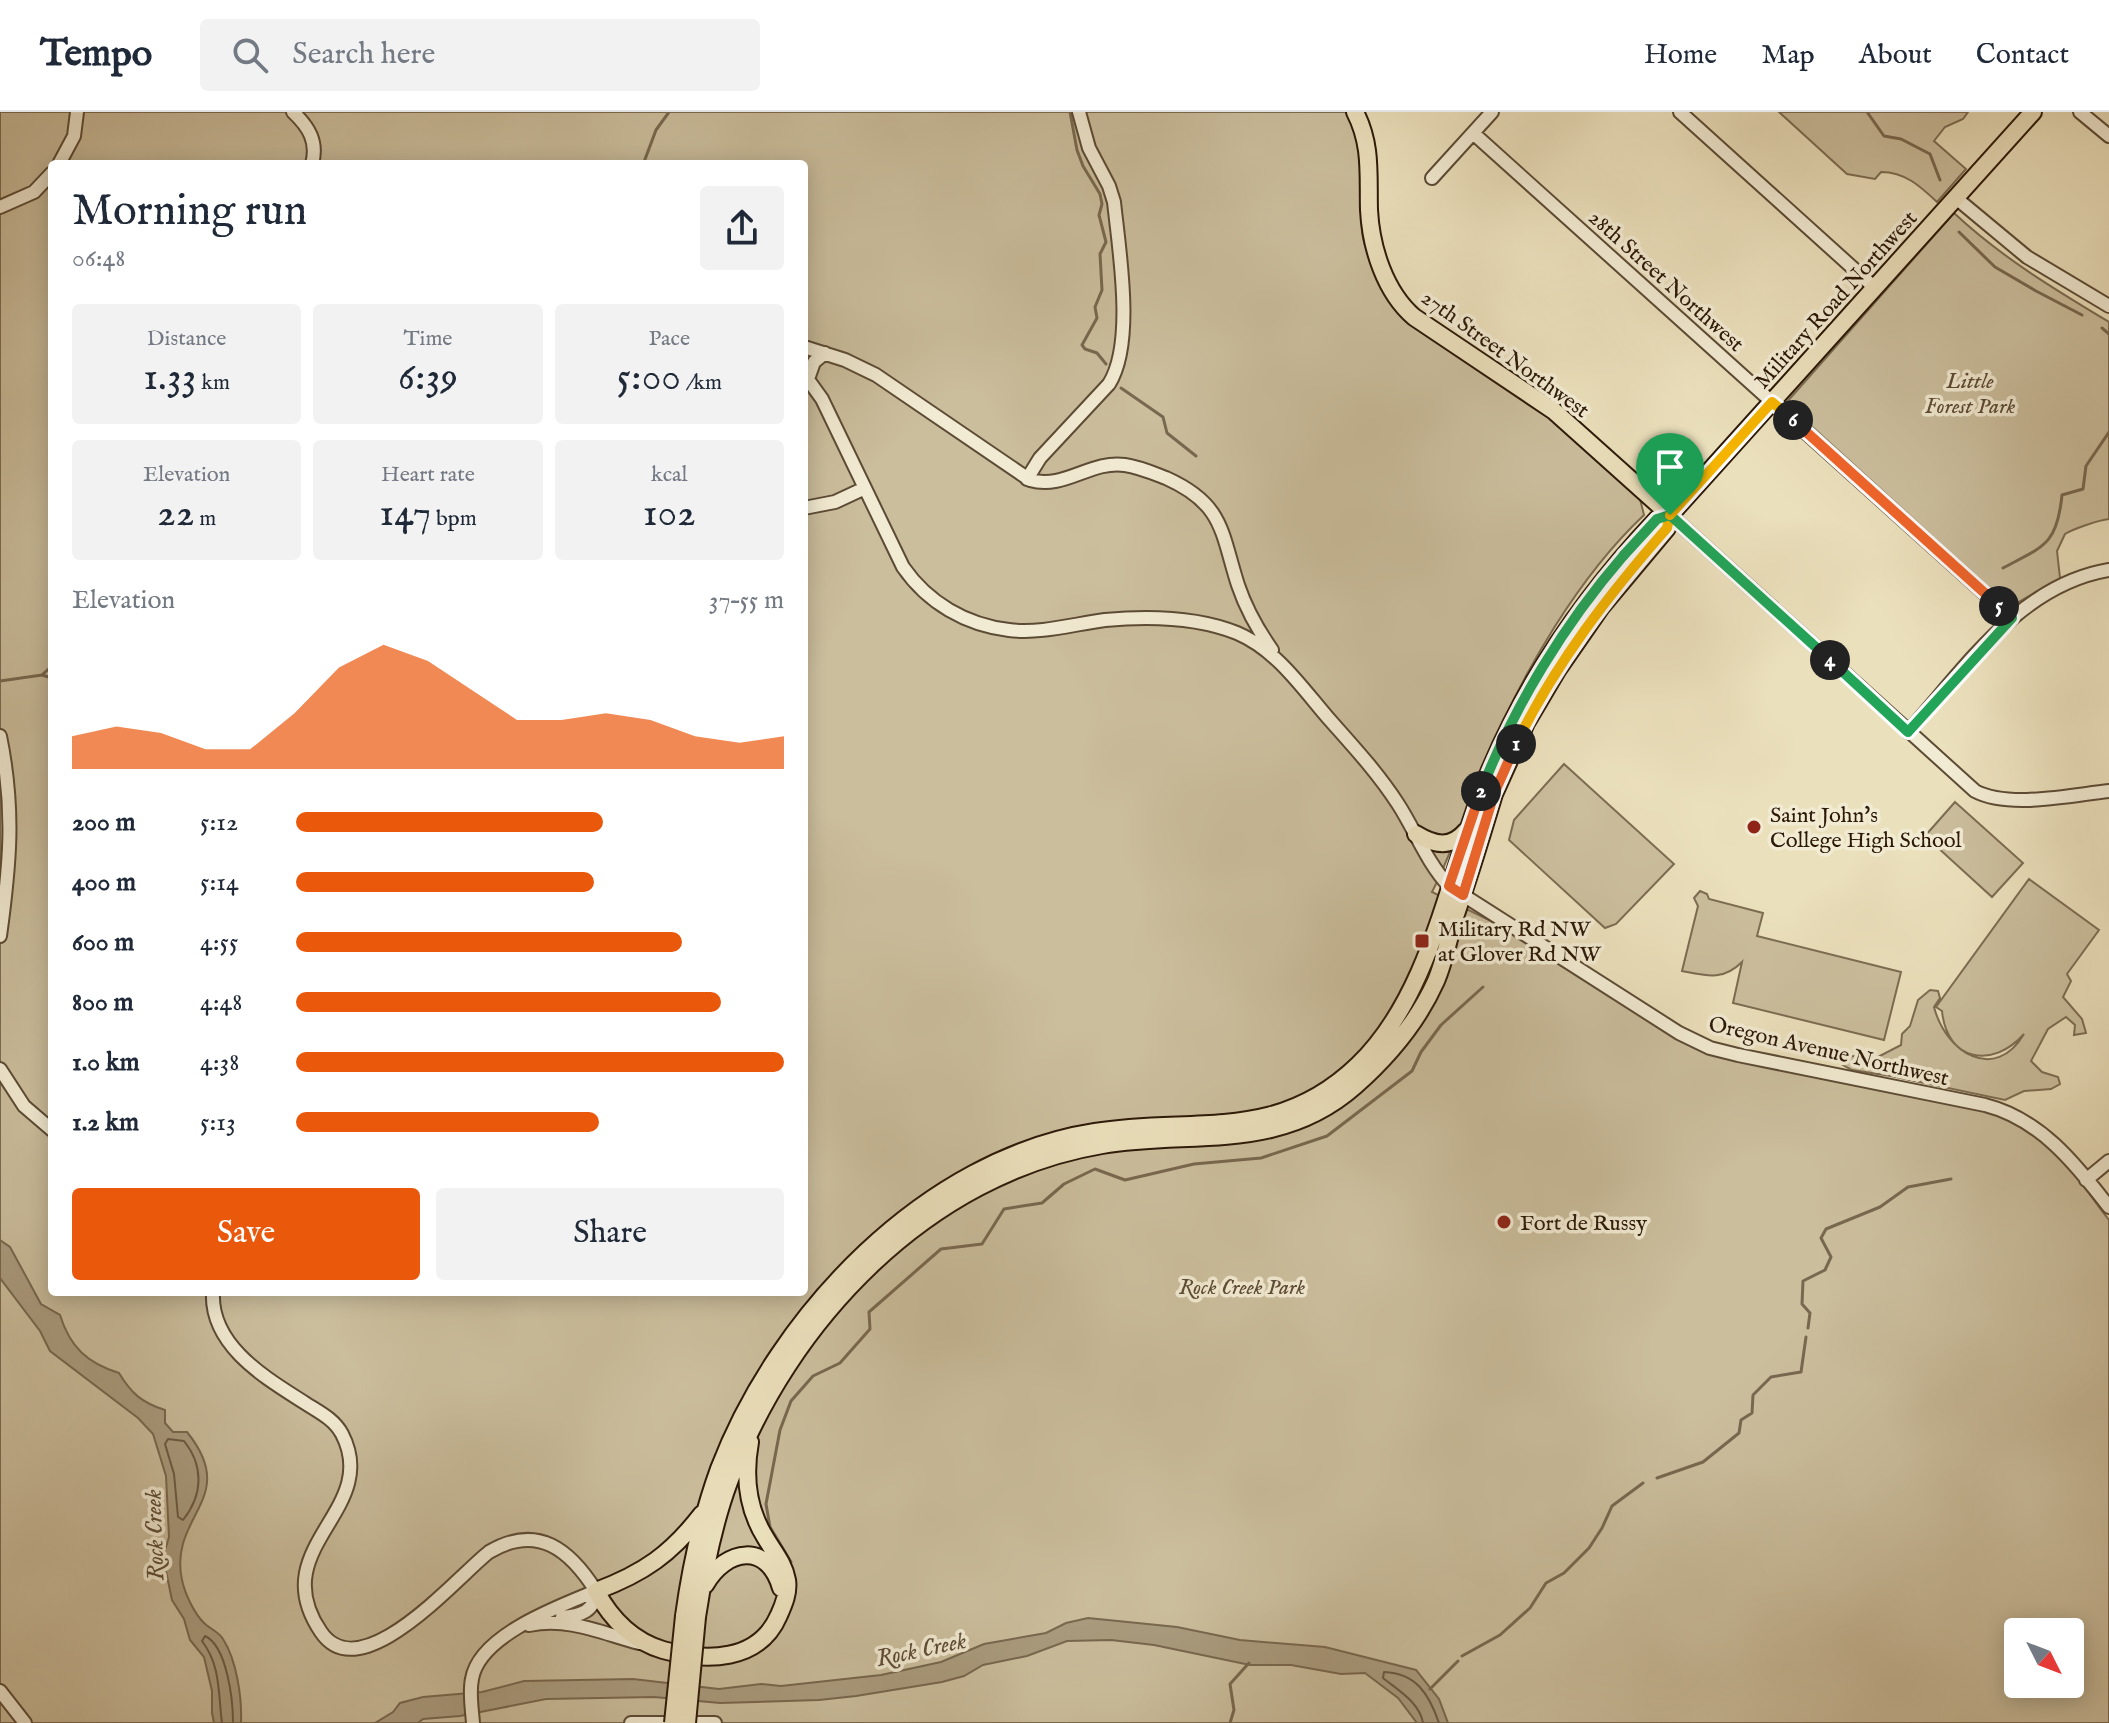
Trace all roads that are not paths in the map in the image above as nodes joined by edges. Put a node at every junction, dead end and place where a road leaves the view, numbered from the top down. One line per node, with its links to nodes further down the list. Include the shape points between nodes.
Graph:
1 (77, 112): 11 (street, via 74,136)
2 (293, 112): 12 (street, via 312,138)
3 (1079, 112): 24 (street, via 1114,202 1122,348 1109,384)
4 (1355, 112): 27 (main road, 27th Street Northwest, via 1369,152 1369,213 1376,254 1400,303 1554,411)
5 (1492, 112): 9 (street)
6 (1680, 112): 17 (street)
7 (2033, 112): 15 (main road, Military Road Northwest)
8 (2080, 112): 10 (street)
9 (1473, 133): 14 (street); 23 (street, 28th Street Northwest)
10 (2109, 136)
11 (61, 160)
12 (313, 160)
13 (48, 177): 16 (street, via 34,192)
14 (1432, 178)
15 (1956, 198): 17 (main road, Military Road Northwest); 18 (street, via 2027,257)
16 (0, 207)
17 (1875, 288): 23 (main road, Military Road Northwest)
18 (2109, 306)
19 (808, 348): 20 (street)
20 (825, 353): 21 (street); 24 (street, via 876,375)
21 (808, 372)
22 (808, 379): 25 (street)
23 (1772, 402): 27 (main road, Military Road Northwest); 30 (street, 28th Street Northwest)
24 (1027, 479): 29 (street, via 1056,483 1093,467 1117,464 1184,487 1219,521)
25 (865, 488): 26 (street); 31 (street, via 914,581 966,619 1010,630 1141,618)
26 (808, 507)
27 (1670, 515): 33 (street, 27th Street Northwest); 36 (main road, Military Road Northwest, via 1657,519 1629,549 1568,628 1501,747); 38 (main road, Military Road Northwest, via 1667,528 1601,607 1526,723)
28 (2109, 570): 30 (street, via 2059,586)
29 (1248, 609): 31 (street); 32 (street)
30 (2012, 618): 33 (street)
31 (1230, 631): 32 (street, via 1254,641)
32 (1280, 662): 37 (street, via 1370,765)
33 (1908, 732): 35 (street, 27th Street Northwest, via 1984,796 2008,800)
34 (0, 736): 39 (street, via 11,831)
35 (2109, 791)
36 (1466, 831): 37 (main road, via 1458,840 1440,845); 38 (main road, Military Road Northwest)
37 (1416, 834): 38 (street, via 1439,874)
38 (1456, 890): 43 (street, Oregon Avenue Northwest, via 1703,1045 2004,1110 2044,1134); 46 (main road, Military Road Northwest, via 1437,979 1402,1037 1353,1088 1319,1111 1255,1133 1122,1142 1072,1151 961,1196 895,1244 832,1308 781,1376); 47 (main road, Military Road Northwest, via 1395,1021 1359,1064 1324,1092 1246,1123 1091,1132 1025,1151 955,1184 884,1237 789,1338 746,1410)
39 (0, 936)
40 (0, 1069): 41 (street, via 24,1106)
41 (48, 1127)
42 (2109, 1161): 43 (street)
43 (2086, 1180): 44 (street, Oregon Avenue Northwest)
44 (2109, 1207)
45 (214, 1296): 48 (street, via 217,1321 228,1342 249,1364 323,1413 342,1434 348,1451 348,1491 307,1565 306,1590 325,1638 340,1647 383,1639 418,1616 489,1552 521,1540 563,1550)
46 (754, 1425): 49 (main road, Military Road Northwest, via 716,1519); 50 (main road, via 748,1488 757,1523 784,1568 788,1585)
47 (710, 1495): 48 (main road, via 702,1514 660,1559); 51 (main road, Military Road Northwest, via 694,1554)
48 (596, 1591): 52 (street, via 595,1603 585,1612); 53 (street); 54 (main road, via 615,1619)
49 (701, 1593): 50 (main road, via 721,1564 749,1556 775,1573); 51 (main road, Military Road Northwest)
50 (783, 1606): 54 (main road, via 762,1641 733,1656 671,1652)
51 (691, 1616): 59 (main road, Military Road Northwest, bridge); 60 (main road, Military Road Northwest, bridge)
52 (540, 1623): 53 (street); 54 (street, via 586,1626)
53 (522, 1627): 57 (street, via 498,1642 475,1670)
54 (643, 1644)
55 (0, 1691): 56 (street)
56 (25, 1723)
57 (473, 1723)
58 (631, 1723): 61 (street)
59 (673, 1723)
60 (687, 1723)
61 (715, 1723)

